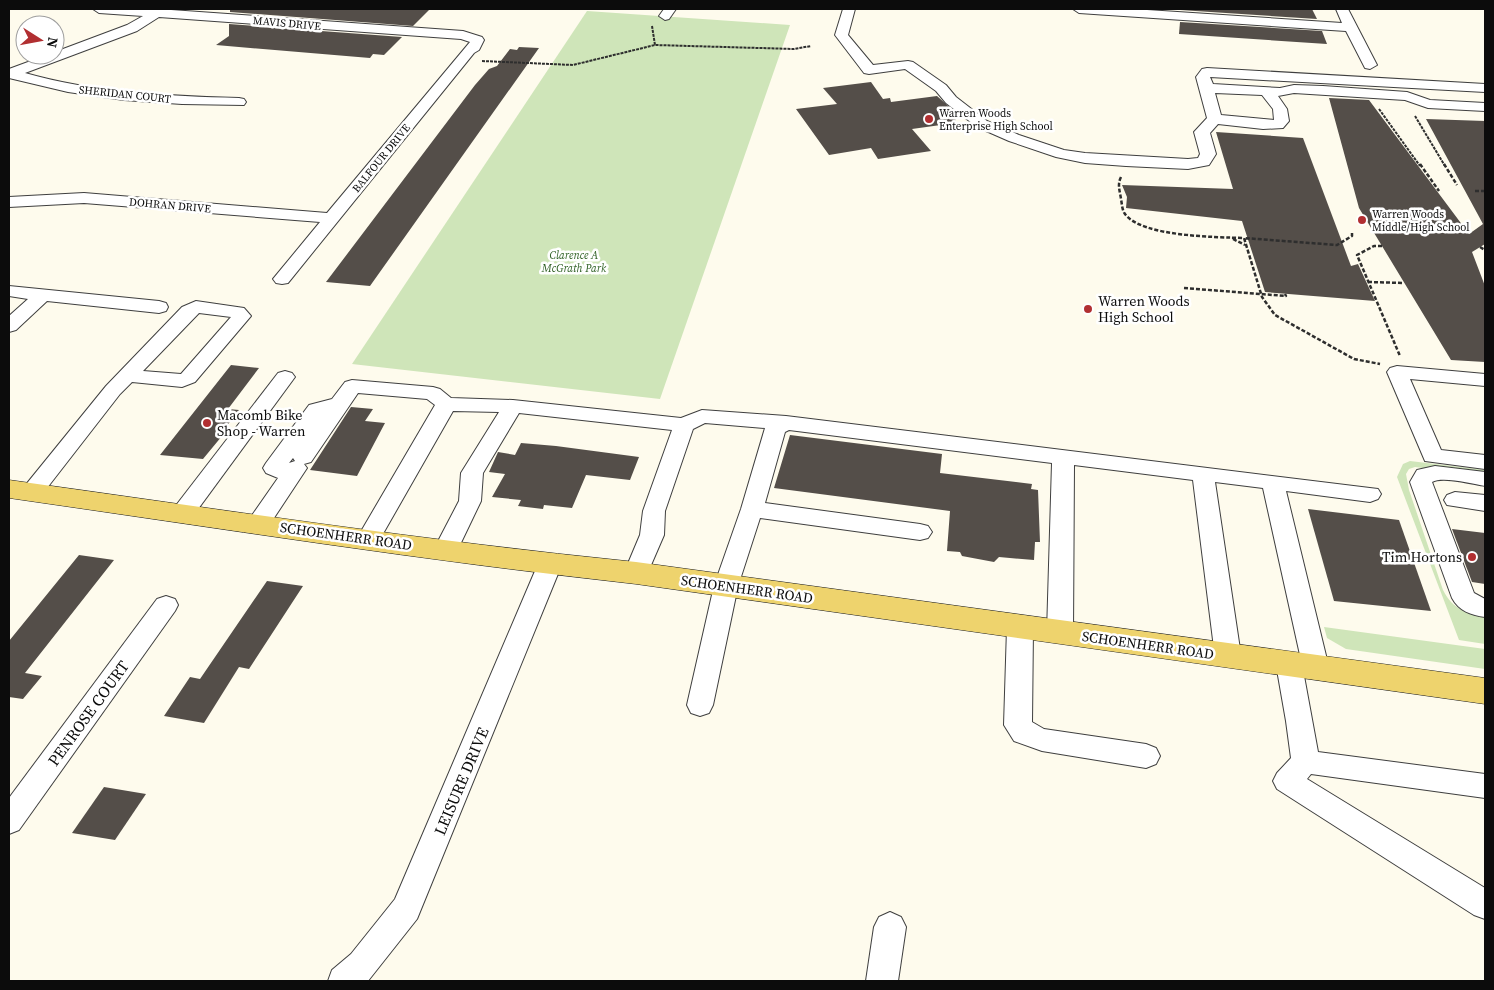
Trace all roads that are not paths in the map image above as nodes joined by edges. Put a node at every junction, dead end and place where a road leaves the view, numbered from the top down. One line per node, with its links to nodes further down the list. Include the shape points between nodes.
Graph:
1 (99, 9): 5 (street, MAVIS DRIVE)
2 (849, 9): 17 (street, via 841,35 869,70 908,65 941,88 982,124 1060,154 1126,161 1203,162 1208,154 1202,132)
3 (1079, 9): 6 (street)
4 (1342, 9): 6 (street)
5 (157, 13): 7 (street, MAVIS DRIVE); 9 (street, via 126,30)
6 (1351, 27): 8 (street)
7 (474, 38): 19 (street, BALFOUR DRIVE, via 477,40 474,47)
8 (1370, 65)
9 (10, 74): 15 (street, SHERIDAN COURT, via 46,84 104,93)
10 (1399, 83): 11 (street, via 1207,72 1203,77); 12 (street); 14 (street)
11 (1207, 88): 13 (street); 17 (street)
12 (1485, 88)
13 (1267, 92): 14 (street, via 1294,89); 17 (street, via 1280,109 1282,121 1278,125)
14 (1406, 96): 16 (street, via 1428,104)
15 (239, 102)
16 (1485, 107)
17 (1215, 119)
18 (9, 202): 19 (street, DOHRAN DRIVE, via 76,198)
19 (331, 218): 20 (street, BALFOUR DRIVE)
20 (282, 279)
21 (9, 291): 22 (street)
22 (43, 295): 23 (street); 24 (street)
23 (159, 307)
24 (9, 326)
25 (127, 375): 25 (street, via 182,381 188,378 242,316 238,312 196,307 189,310); 39 (street)
26 (285, 377): 44 (street)
27 (1485, 380): 34 (street, via 1397,372 1433,456)
28 (339, 404): 29 (street, via 352,386 433,393); 35 (street); 35 (street, via 316,410 274,468)
29 (446, 404): 30 (street); 47 (street)
30 (513, 406): 32 (street); 48 (street, via 472,473 470,501)
31 (786, 423): 32 (street, via 702,416); 33 (street); 43 (street, via 775,428)
32 (684, 425): 50 (street, via 654,511 652,535)
33 (1063, 457): 36 (street); 55 (street)
34 (1485, 462)
35 (296, 467): 45 (street)
36 (1202, 474): 38 (street); 56 (street)
37 (1485, 479): 53 (street, via 1435,473 1425,475 1421,482 1464,598)
38 (1273, 482): 40 (street); 57 (street, via 1305,626)
39 (20, 491): 44 (main road, SCHOENHERR ROAD)
40 (1370, 494)
41 (1455, 500): 42 (street)
42 (1485, 503)
43 (752, 509): 46 (street); 51 (street)
44 (182, 514): 45 (main road, SCHOENHERR ROAD)
45 (258, 524): 47 (main road, SCHOENHERR ROAD)
46 (920, 532)
47 (368, 540): 48 (main road, SCHOENHERR ROAD)
48 (446, 549): 49 (main road, SCHOENHERR ROAD)
49 (550, 564): 50 (main road, SCHOENHERR ROAD); 66 (street, LEISURE DRIVE, via 406,909 362,965)
50 (636, 573): 51 (main road, SCHOENHERR ROAD)
51 (726, 586): 54 (main road, SCHOENHERR ROAD); 59 (street)
52 (166, 605): 63 (street, PENROSE COURT)
53 (1485, 608)
54 (1020, 628): 55 (main road, SCHOENHERR ROAD); 60 (street, via 1018,725 1024,733 1042,740)
55 (1060, 633): 56 (main road, SCHOENHERR ROAD)
56 (1228, 656): 57 (main road, SCHOENHERR ROAD)
57 (1303, 666): 58 (main road, SCHOENHERR ROAD); 61 (street, via 1300,721)
58 (1485, 691)
59 (700, 705)
60 (1146, 756)
61 (1305, 762): 62 (street); 64 (street, via 1287,780)
62 (1485, 786)
63 (9, 821)
64 (1485, 904)
65 (890, 927): 67 (street)
66 (344, 981)
67 (882, 981)

